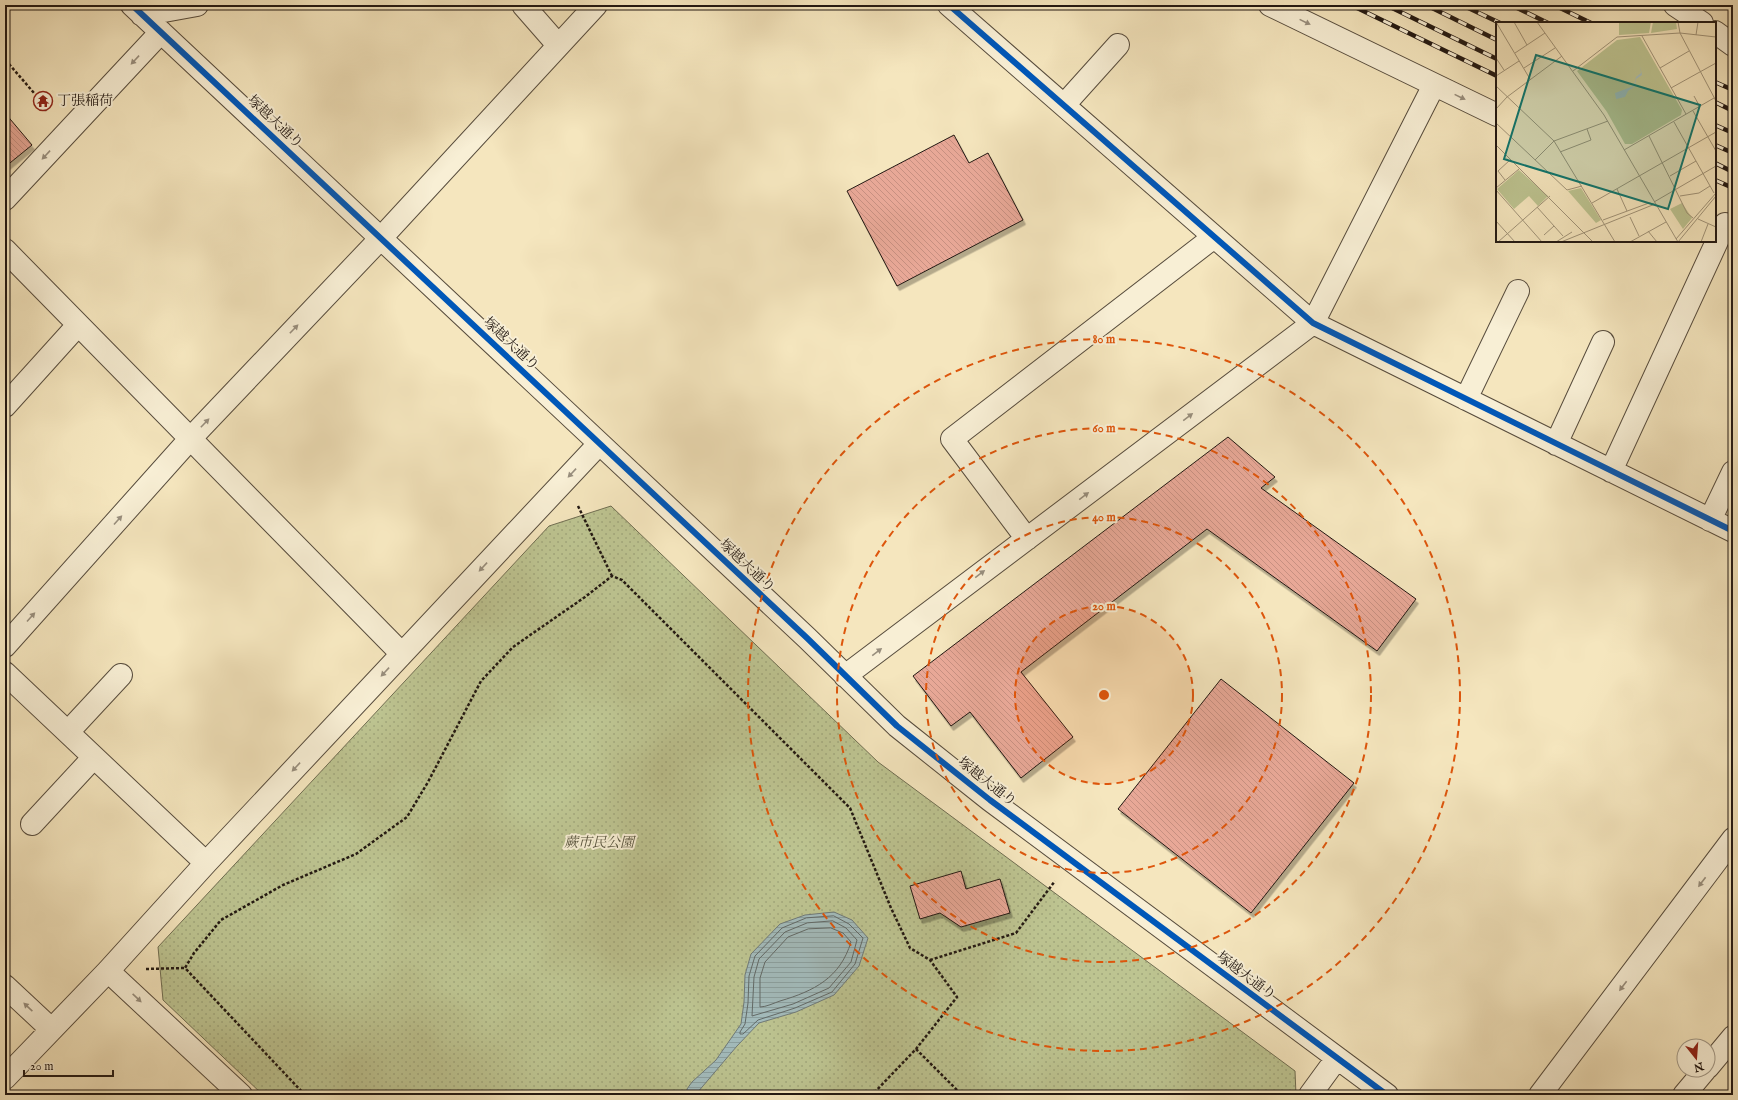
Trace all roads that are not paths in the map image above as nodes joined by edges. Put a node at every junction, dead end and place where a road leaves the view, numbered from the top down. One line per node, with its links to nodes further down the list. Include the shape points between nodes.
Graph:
1 (197, 5): 7 (street)
2 (523, 5): 11 (street)
3 (596, 5): 11 (street)
4 (949, 5): 15 (street)
5 (1270, 5): 14 (street, one-way to 14)
6 (1677, 5): 8 (street)
7 (143, 7): 9 (street, 塚越大通り)
8 (1701, 22)
9 (161, 32): 17 (street, one-way to 17); 20 (street, 塚越大通り)
10 (1716, 33): 13 (street)
11 (558, 45): 20 (street)
12 (1118, 45): 15 (street)
13 (1733, 45)
14 (1434, 85): 16 (street, one-way to 16); 25 (street)
15 (1064, 105): 19 (street)
16 (1496, 115)
17 (5, 199)
18 (1724, 224): 21 (street)
19 (1214, 237): 25 (street); 37 (street, via 952,439)
20 (381, 238): 30 (street, one-way to 20); 31 (street, 塚越大通り)
21 (1716, 241)
22 (1716, 242): 33 (street)
23 (5, 250): 26 (street)
24 (1518, 291): 28 (street)
25 (1313, 323): 28 (street); 37 (street, one-way to 25)
26 (78, 325): 29 (street); 30 (street)
27 (1603, 342): 32 (street)
28 (1466, 399): 32 (street)
29 (5, 406)
30 (190, 439): 38 (street, one-way to 30); 39 (street)
31 (599, 444): 39 (street, one-way to 39); 42 (street, 塚越大通り)
32 (1556, 444): 33 (street)
33 (1610, 471): 35 (street)
34 (1733, 472): 35 (street)
35 (1710, 520): 36 (street)
36 (1733, 531)
37 (1027, 539): 42 (street, one-way to 37)
38 (5, 646)
39 (402, 654): 47 (street, one-way to 47)
40 (5, 673): 43 (street)
41 (122, 675): 43 (street)
42 (846, 676): 54 (street, 塚越大通り, via 897,726 990,800)
43 (68, 732): 44 (street)
44 (94, 757): 45 (street); 47 (street)
45 (32, 824)
46 (1733, 839): 48 (street)
47 (206, 863): 49 (street)
48 (1727, 863): 62 (street, one-way to 62)
49 (108, 971): 51 (street); 59 (street, one-way to 59)
50 (5, 986): 51 (street, one-way to 50)
51 (51, 1029): 55 (street)
52 (1733, 1037): 53 (street)
53 (1716, 1057)
54 (1336, 1058): 60 (street); 61 (street, 塚越大通り)
55 (5, 1078)
56 (1698, 1078): 63 (street)
57 (5, 1092): 58 (street)
58 (8, 1095)
59 (241, 1095)
60 (1310, 1095)
61 (1387, 1095)
62 (1540, 1095)
63 (1684, 1095)

